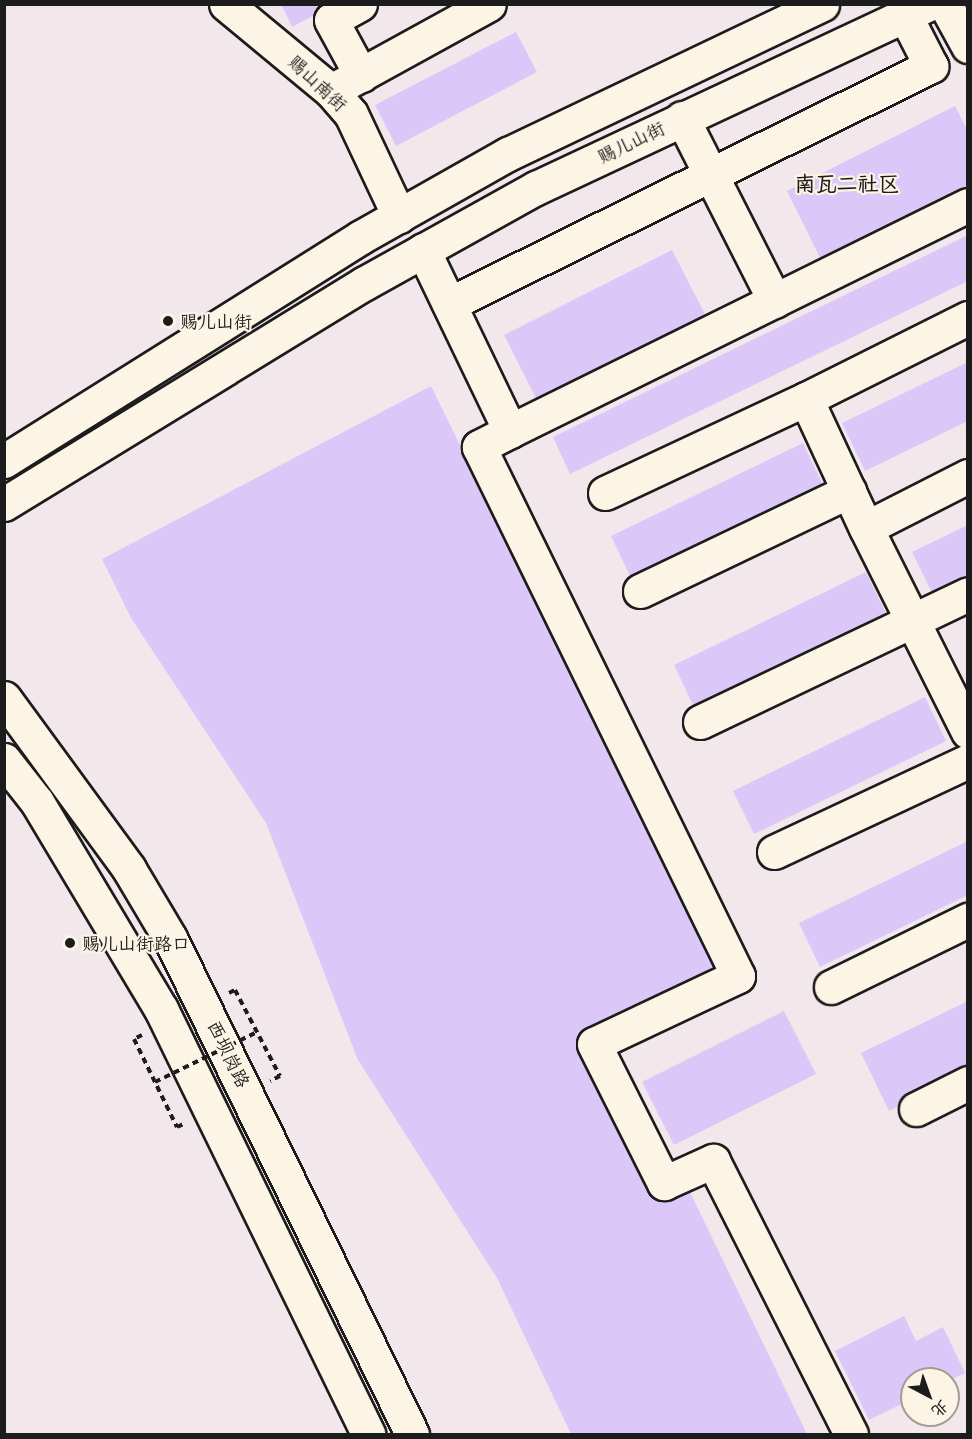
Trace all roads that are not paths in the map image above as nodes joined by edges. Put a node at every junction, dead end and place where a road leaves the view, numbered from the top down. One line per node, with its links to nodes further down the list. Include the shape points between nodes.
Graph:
1 (226, 4): 9 (main road, 赐山南街)
2 (360, 4): 8 (main road, via 331,20)
3 (822, 4): 13 (main road, via 508,153)
4 (945, 4): 7 (main road)
5 (486, 5): 8 (main road)
6 (917, 10): 10 (main road, 赐儿山街); 11 (main road, via 931,66)
7 (968, 46)
8 (361, 75): 9 (main road)
9 (331, 91): 13 (main road, 赐山南街, via 351,114)
10 (682, 118): 11 (main road); 14 (main road, 赐儿山街, via 536,188)
11 (711, 175): 15 (main road); 16 (main road)
12 (968, 205): 15 (main road)
13 (399, 216): 20 (main road)
14 (423, 250): 16 (main road); 24 (main road, 赐儿山街)
15 (775, 301): 19 (main road)
16 (449, 304): 19 (main road)
17 (968, 318): 18 (main road)
18 (806, 399): 22 (main road); 23 (main road)
19 (510, 431): 41 (main road, via 479,447 738,976 594,1044 664,1184 713,1161)
20 (4, 461)
21 (968, 476): 25 (main road)
22 (849, 491): 25 (main road); 26 (main road)
23 (605, 493)
24 (4, 504)
25 (867, 528): 28 (main road)
26 (640, 591)
27 (968, 594): 28 (main road)
28 (912, 621): 30 (main road); 31 (main road)
29 (4, 698): 40 (main road, 西坝岗路, via 129,869 170,938)
30 (700, 722)
31 (968, 732)
32 (4, 760): 39 (main road, via 37,801 161,1009)
33 (968, 761): 34 (main road)
34 (774, 852)
35 (968, 920): 36 (main road)
36 (831, 987)
37 (968, 1083): 38 (main road)
38 (916, 1109)
39 (368, 1434)
40 (412, 1434)
41 (851, 1434)

